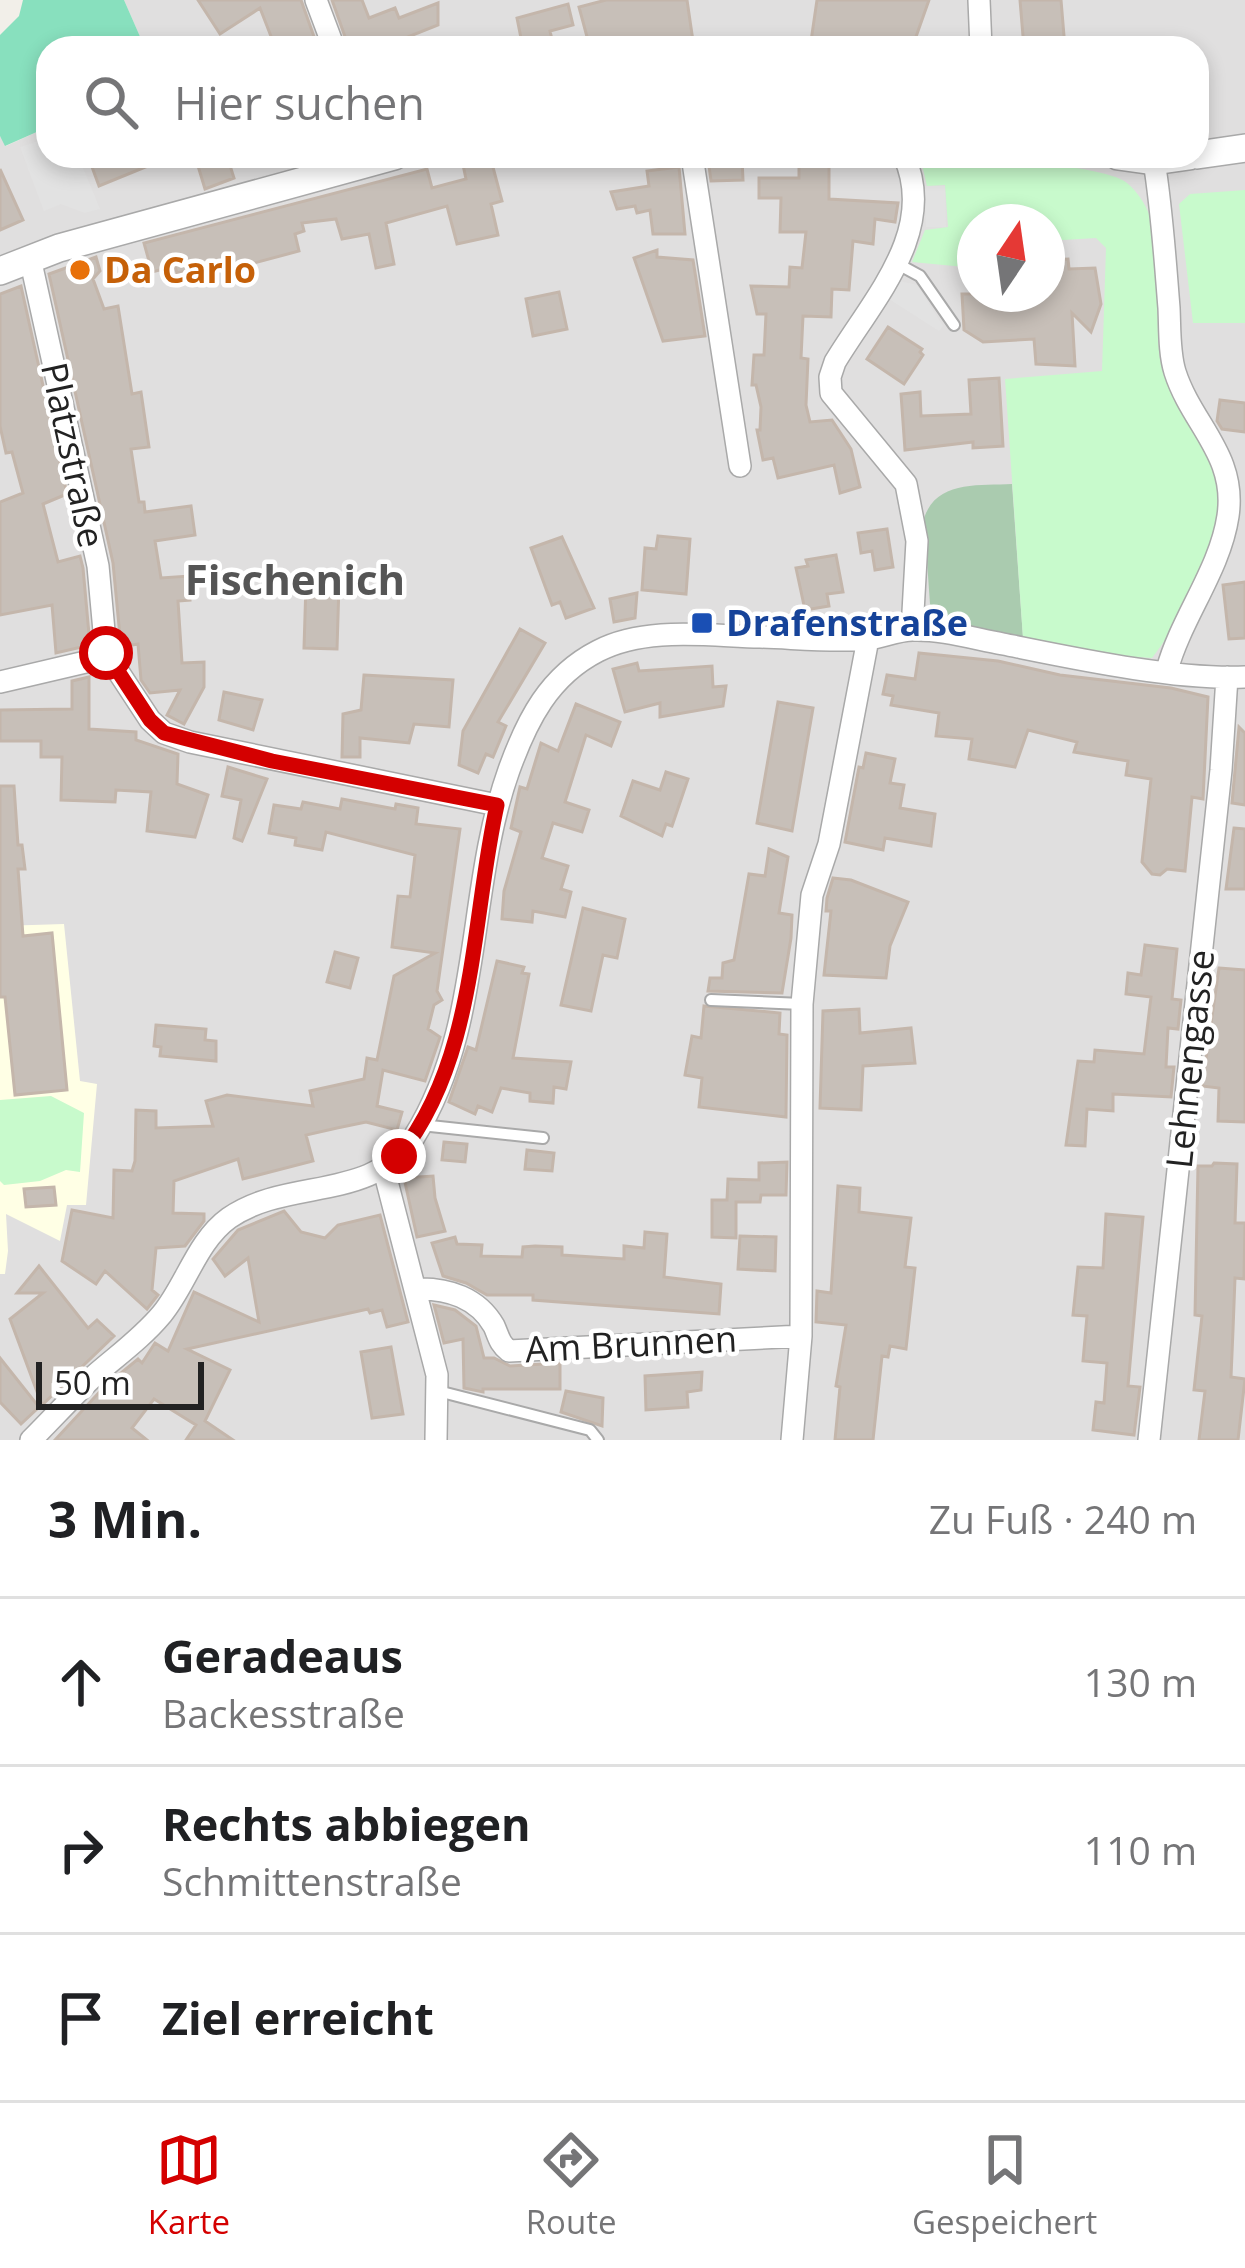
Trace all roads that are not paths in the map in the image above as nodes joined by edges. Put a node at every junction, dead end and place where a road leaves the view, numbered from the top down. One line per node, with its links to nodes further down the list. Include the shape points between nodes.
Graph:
1 (316, 0): 3 (street)
2 (979, 0): 4 (street)
3 (330, 36)
4 (980, 36)
5 (1245, 148): 6 (street)
6 (1209, 154)
7 (343, 168): 11 (street)
8 (694, 168): 16 (street)
9 (909, 168): 12 (street, via 915,218)
10 (1155, 168): 15 (street, via 1173,368 1188,406)
11 (30, 258): 13 (street); 19 (street, Platzstraße, via 98,566)
12 (896, 263): 14 (lane, via 920,276); 17 (street, via 830,377 831,393 906,484 917,541)
13 (0, 272)
14 (954, 325)
15 (1233, 456): 20 (street, via 1228,518)
16 (740, 466)
17 (912, 630): 18 (street); 20 (street)
18 (868, 639): 23 (street, via 689,635 602,649 547,690); 25 (street, via 812,895)
19 (106, 653): 22 (street); 23 (street, Platzstraße, via 164,733)
20 (1167, 670): 21 (street)
21 (1236, 677): 36 (street, Lehnengasse)
22 (0, 682)
23 (497, 805): 26 (street, via 461,1018)
24 (711, 1000): 25 (lane)
25 (802, 1004): 30 (street)
26 (420, 1125): 27 (lane); 28 (street)
27 (543, 1138)
28 (384, 1170): 29 (street); 32 (street, via 253,1204 224,1222 166,1310)
29 (417, 1289): 30 (street, Am Brunnen, via 463,1297 483,1311 509,1351); 31 (street)
30 (801, 1336): 35 (street)
31 (438, 1391): 33 (street); 34 (lane, via 590,1430)
32 (32, 1440)
33 (436, 1440)
34 (598, 1440)
35 (792, 1440)
36 (1149, 1440)

